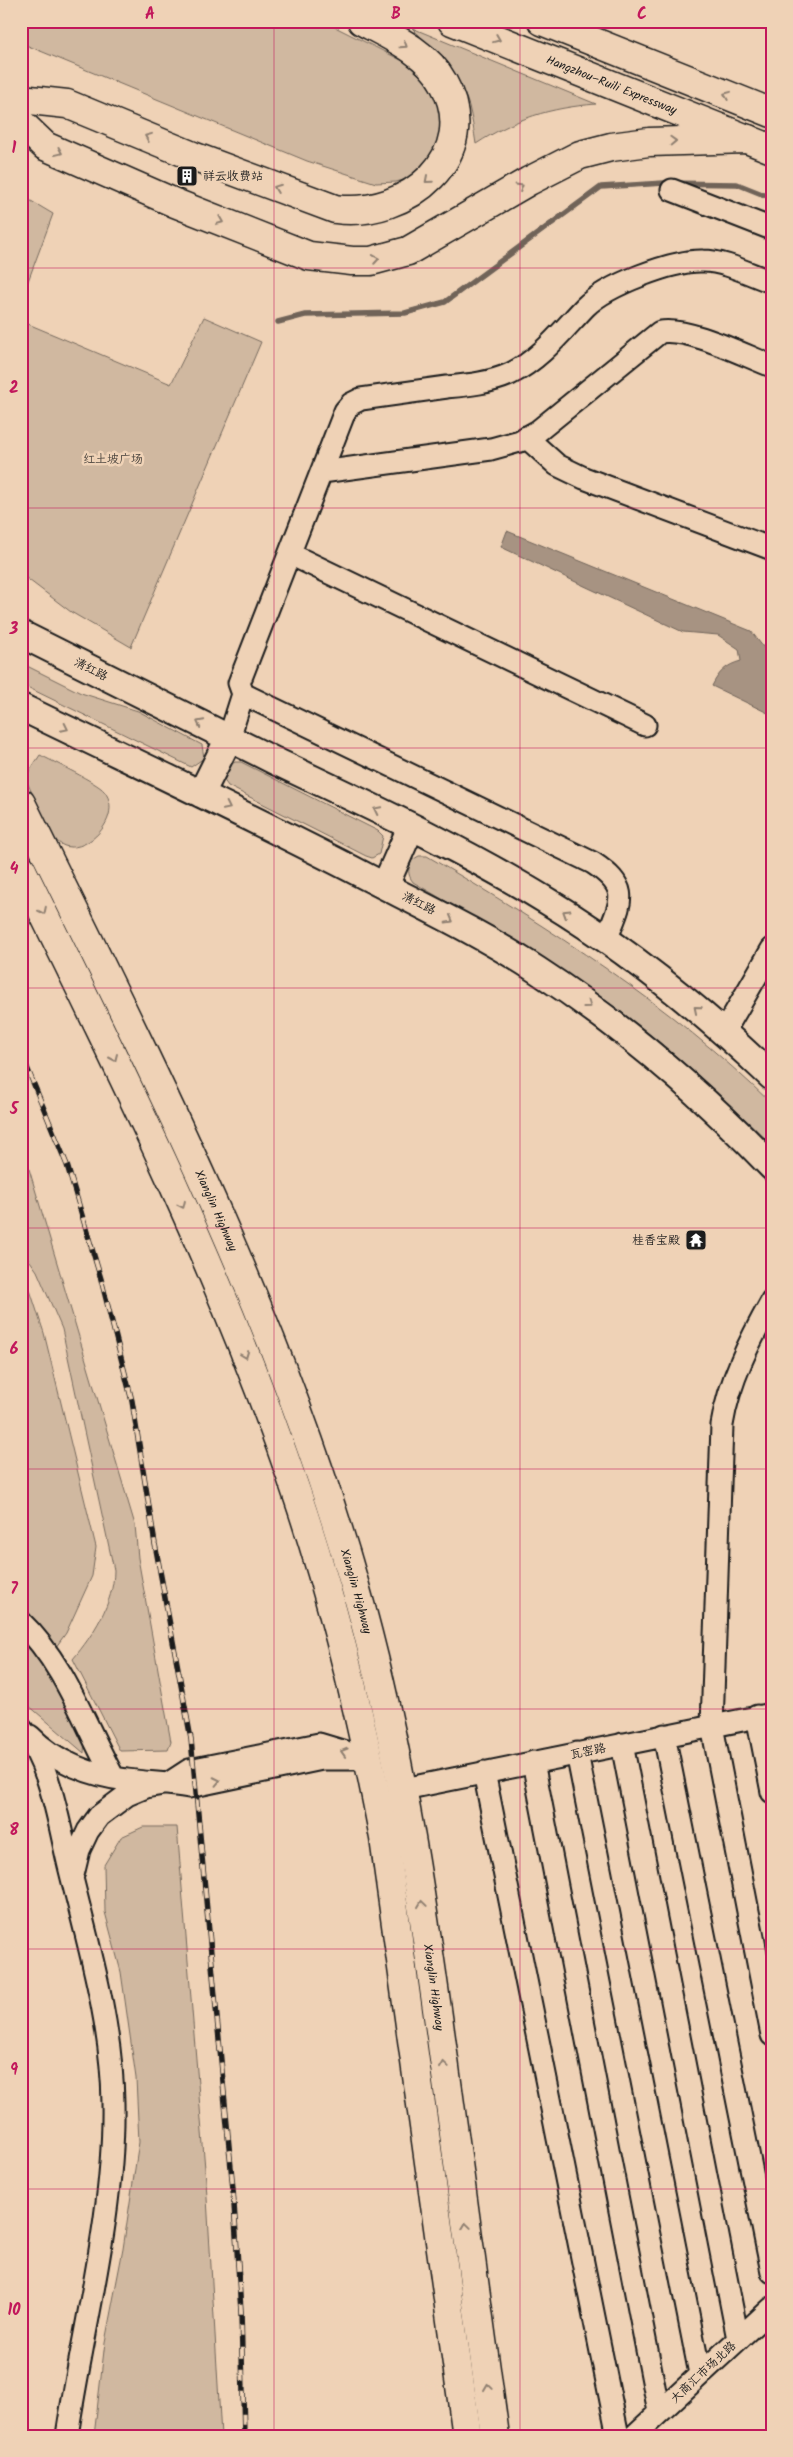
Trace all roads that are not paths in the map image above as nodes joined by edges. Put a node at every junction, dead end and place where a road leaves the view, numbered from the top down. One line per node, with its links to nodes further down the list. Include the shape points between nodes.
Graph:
1 (362, 21): 4 (highway, one-way to 4, via 427,62 450,96 456,122 450,151 438,170 419,187 384,205 344,210 302,198 67,104)
2 (452, 21): 7 (highway, Hangzhou–Ruili Expressway, one-way to 7)
3 (542, 21): 5 (highway, one-way to 3)
4 (21, 99)
5 (772, 113)
6 (21, 123): 7 (highway, one-way to 7, via 45,146 175,203 309,256 352,261 371,261 408,251 580,155 648,142)
7 (760, 144)
8 (672, 190): 9 (street)
9 (772, 229)
10 (772, 282): 13 (street, via 716,262 702,261 621,282 601,293 545,350 510,374 489,382 361,399 351,404 345,411)
11 (772, 366): 12 (street, via 677,331 660,332)
12 (526, 438): 13 (street, via 491,449); 14 (street, via 557,465 584,478)
13 (322, 472): 15 (street)
14 (772, 549)
15 (290, 554): 18 (street, via 239,683); 20 (street)
16 (21, 628): 17 (main road, 清红路)
17 (32, 640): 21 (main road, 清红路, one-way to 17)
18 (243, 694): 21 (street); 27 (street, via 610,874 619,885 620,902)
19 (21, 707): 22 (main road, 清红路, one-way to 22)
20 (645, 725)
21 (228, 738): 22 (main road); 24 (main road, 清红路, one-way to 21)
22 (201, 794): 26 (main road, 清红路, one-way to 26)
23 (21, 803): 45 (highway, Xianglin Highway, via 131,1025 221,1222 266,1330 338,1527 373,1654)
24 (411, 827): 26 (main road); 27 (main road, 清红路, one-way to 24, via 546,900)
25 (21, 868): 40 (highway, one-way to 40, via 104,1037 232,1322 280,1445 310,1535 346,1661)
26 (385, 886): 31 (main road, 清红路, one-way to 31, via 505,950 592,1008 695,1092)
27 (606, 940): 29 (main road, 清红路, one-way to 27)
28 (772, 949): 29 (street)
29 (724, 1032): 30 (main road, 清红路)
30 (772, 1077)
31 (772, 1167)
32 (772, 1301): 35 (street, via 739,1366 722,1426)
33 (21, 1622): 43 (street, via 36,1637 63,1679)
34 (765, 1715): 35 (street, 瓦窑路); 46 (street)
35 (712, 1726): 37 (street, 瓦窑路); 48 (street)
36 (22, 1729): 43 (street, via 43,1748 67,1762); 47 (street, via 44,1773)
37 (664, 1735): 38 (street, 瓦窑路); 49 (street)
38 (622, 1744): 39 (street, 瓦窑路); 51 (street)
39 (577, 1753): 41 (street, 瓦窑路); 52 (street)
40 (369, 1759): 44 (street, via 322,1759 189,1787); 45 (highway); 55 (highway, via 389,1876)
41 (533, 1762): 42 (street, 瓦窑路); 53 (street)
42 (484, 1772): 45 (street, 瓦窑路); 57 (street)
43 (114, 1778): 44 (street)
44 (169, 1783): 47 (street, via 127,1795 99,1816 79,1850)
45 (404, 1789): 56 (highway, Xianglin Highway, one-way to 45)
46 (772, 1792)
47 (72, 1880): 54 (street, via 105,2022 113,2110 110,2171 97,2266)
48 (772, 2035)
49 (772, 2272)
50 (772, 2308): 51 (street, 大商汇市场北路)
51 (738, 2339): 52 (street, 大商汇市场北路)
52 (700, 2374): 53 (street, 大商汇市场北路)
53 (659, 2412): 58 (street, 大商汇市场北路)
54 (67, 2436)
55 (467, 2436)
56 (495, 2436)
57 (618, 2436)
58 (634, 2436)

